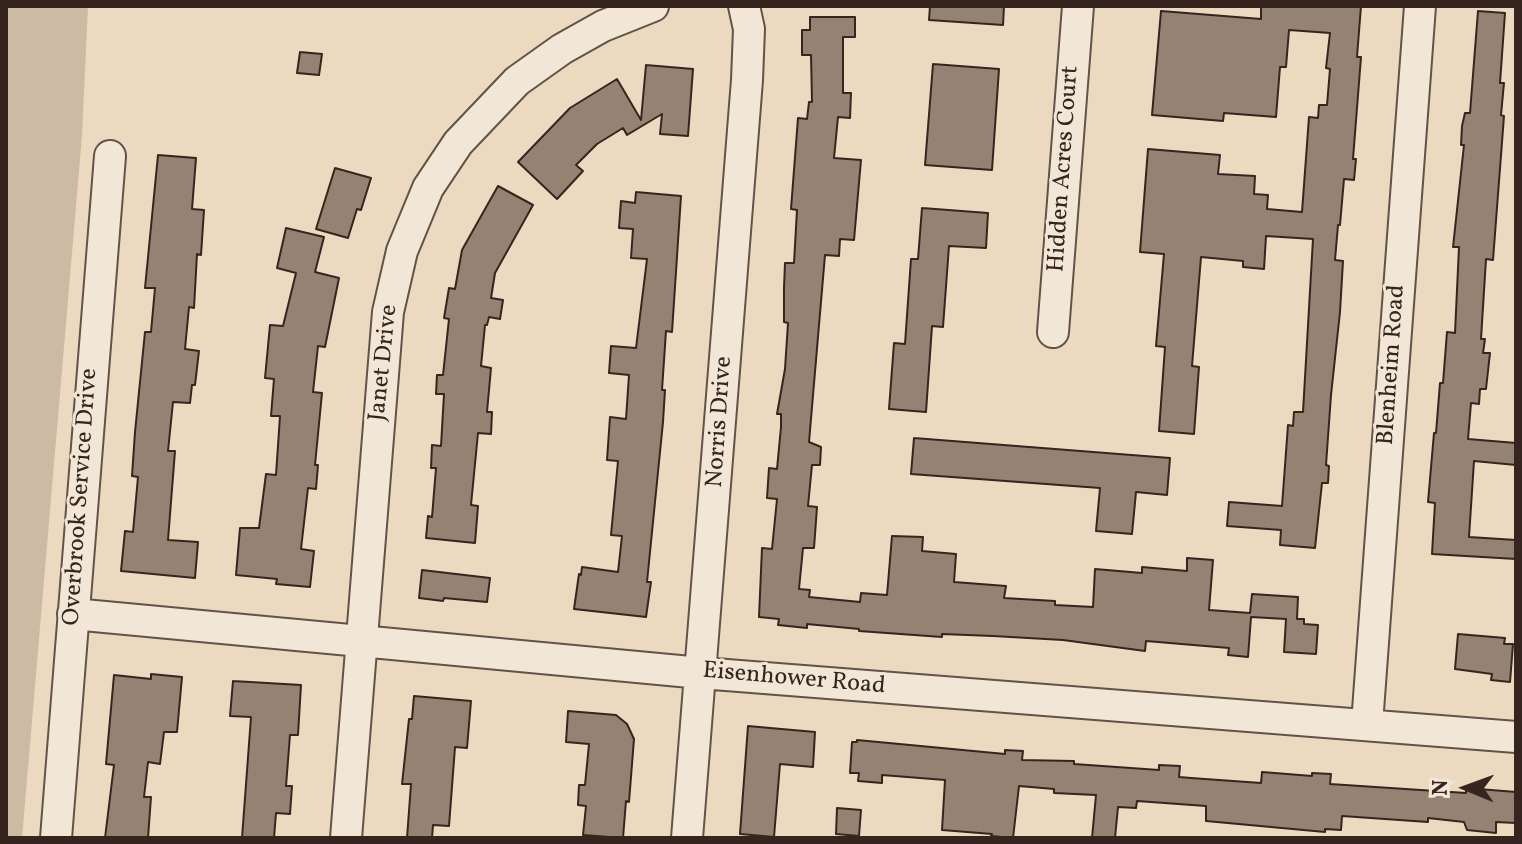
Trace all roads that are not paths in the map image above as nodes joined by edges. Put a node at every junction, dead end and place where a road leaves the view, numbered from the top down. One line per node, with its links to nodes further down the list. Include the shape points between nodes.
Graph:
1 (653, 6): 8 (street, Janet Drive, via 603,26 517,81 458,143 428,188 402,251 388,312)
2 (744, 6): 9 (street, Norris Drive, via 749,29 747,80)
3 (1078, 6): 6 (street, Hidden Acres Court)
4 (1420, 6): 10 (street, Blenheim Road)
5 (110, 156): 7 (street, Overbrook Service Drive)
6 (1053, 332)
7 (73, 614): 8 (street, Eisenhower Road); 12 (street, Overbrook Service Drive)
8 (362, 639): 9 (street, Eisenhower Road); 13 (street, Janet Drive)
9 (701, 673): 10 (street, Eisenhower Road); 14 (street, Norris Drive)
10 (1367, 724): 11 (street, Eisenhower Road)
11 (1516, 737)
12 (56, 838)
13 (346, 838)
14 (687, 838)

